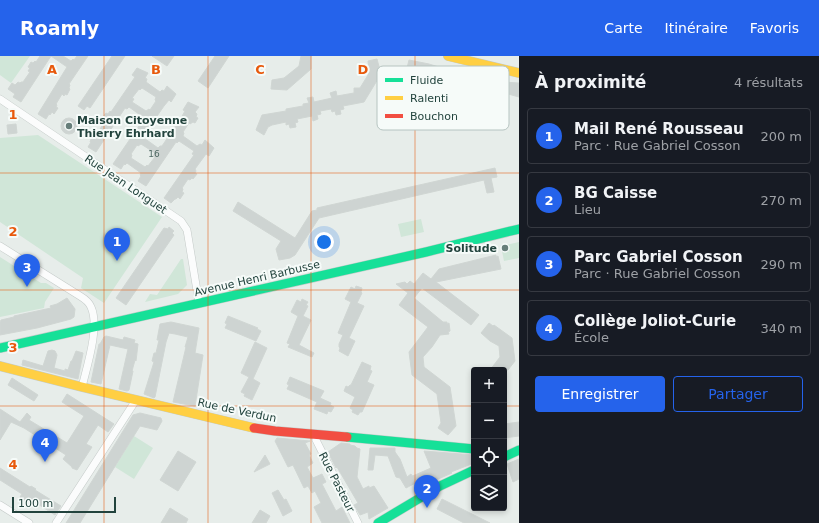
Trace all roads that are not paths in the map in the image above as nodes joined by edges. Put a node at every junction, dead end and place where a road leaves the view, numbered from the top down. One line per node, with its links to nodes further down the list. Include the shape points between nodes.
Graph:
1 (448, 56): 2 (street)
2 (490, 66)
3 (509, 71): 4 (street)
4 (519, 73)
5 (0, 99): 8 (street, Rue Jean Longuet, via 181,221 187,230)
6 (519, 229): 8 (street, Avenue Henri Barbusse)
7 (0, 246): 9 (street, via 88,302)
8 (199, 303): 9 (street, Avenue Henri Barbusse)
9 (94, 326): 10 (street, Avenue Henri Barbusse); 12 (street)
10 (0, 348)
11 (0, 366): 12 (street, Rue de Verdun)
12 (82, 387): 13 (street, Rue de Verdun)
13 (136, 400): 15 (street, Rue de Verdun, via 276,431); 21 (street)
14 (316, 440): 22 (street, Rue Pasteur)
15 (471, 449)
16 (519, 450): 17 (street)
17 (507, 456)
18 (471, 471): 23 (street, via 440,486)
19 (0, 505): 20 (street)
20 (28, 523)
21 (56, 523)
22 (358, 523)
23 (378, 523)

